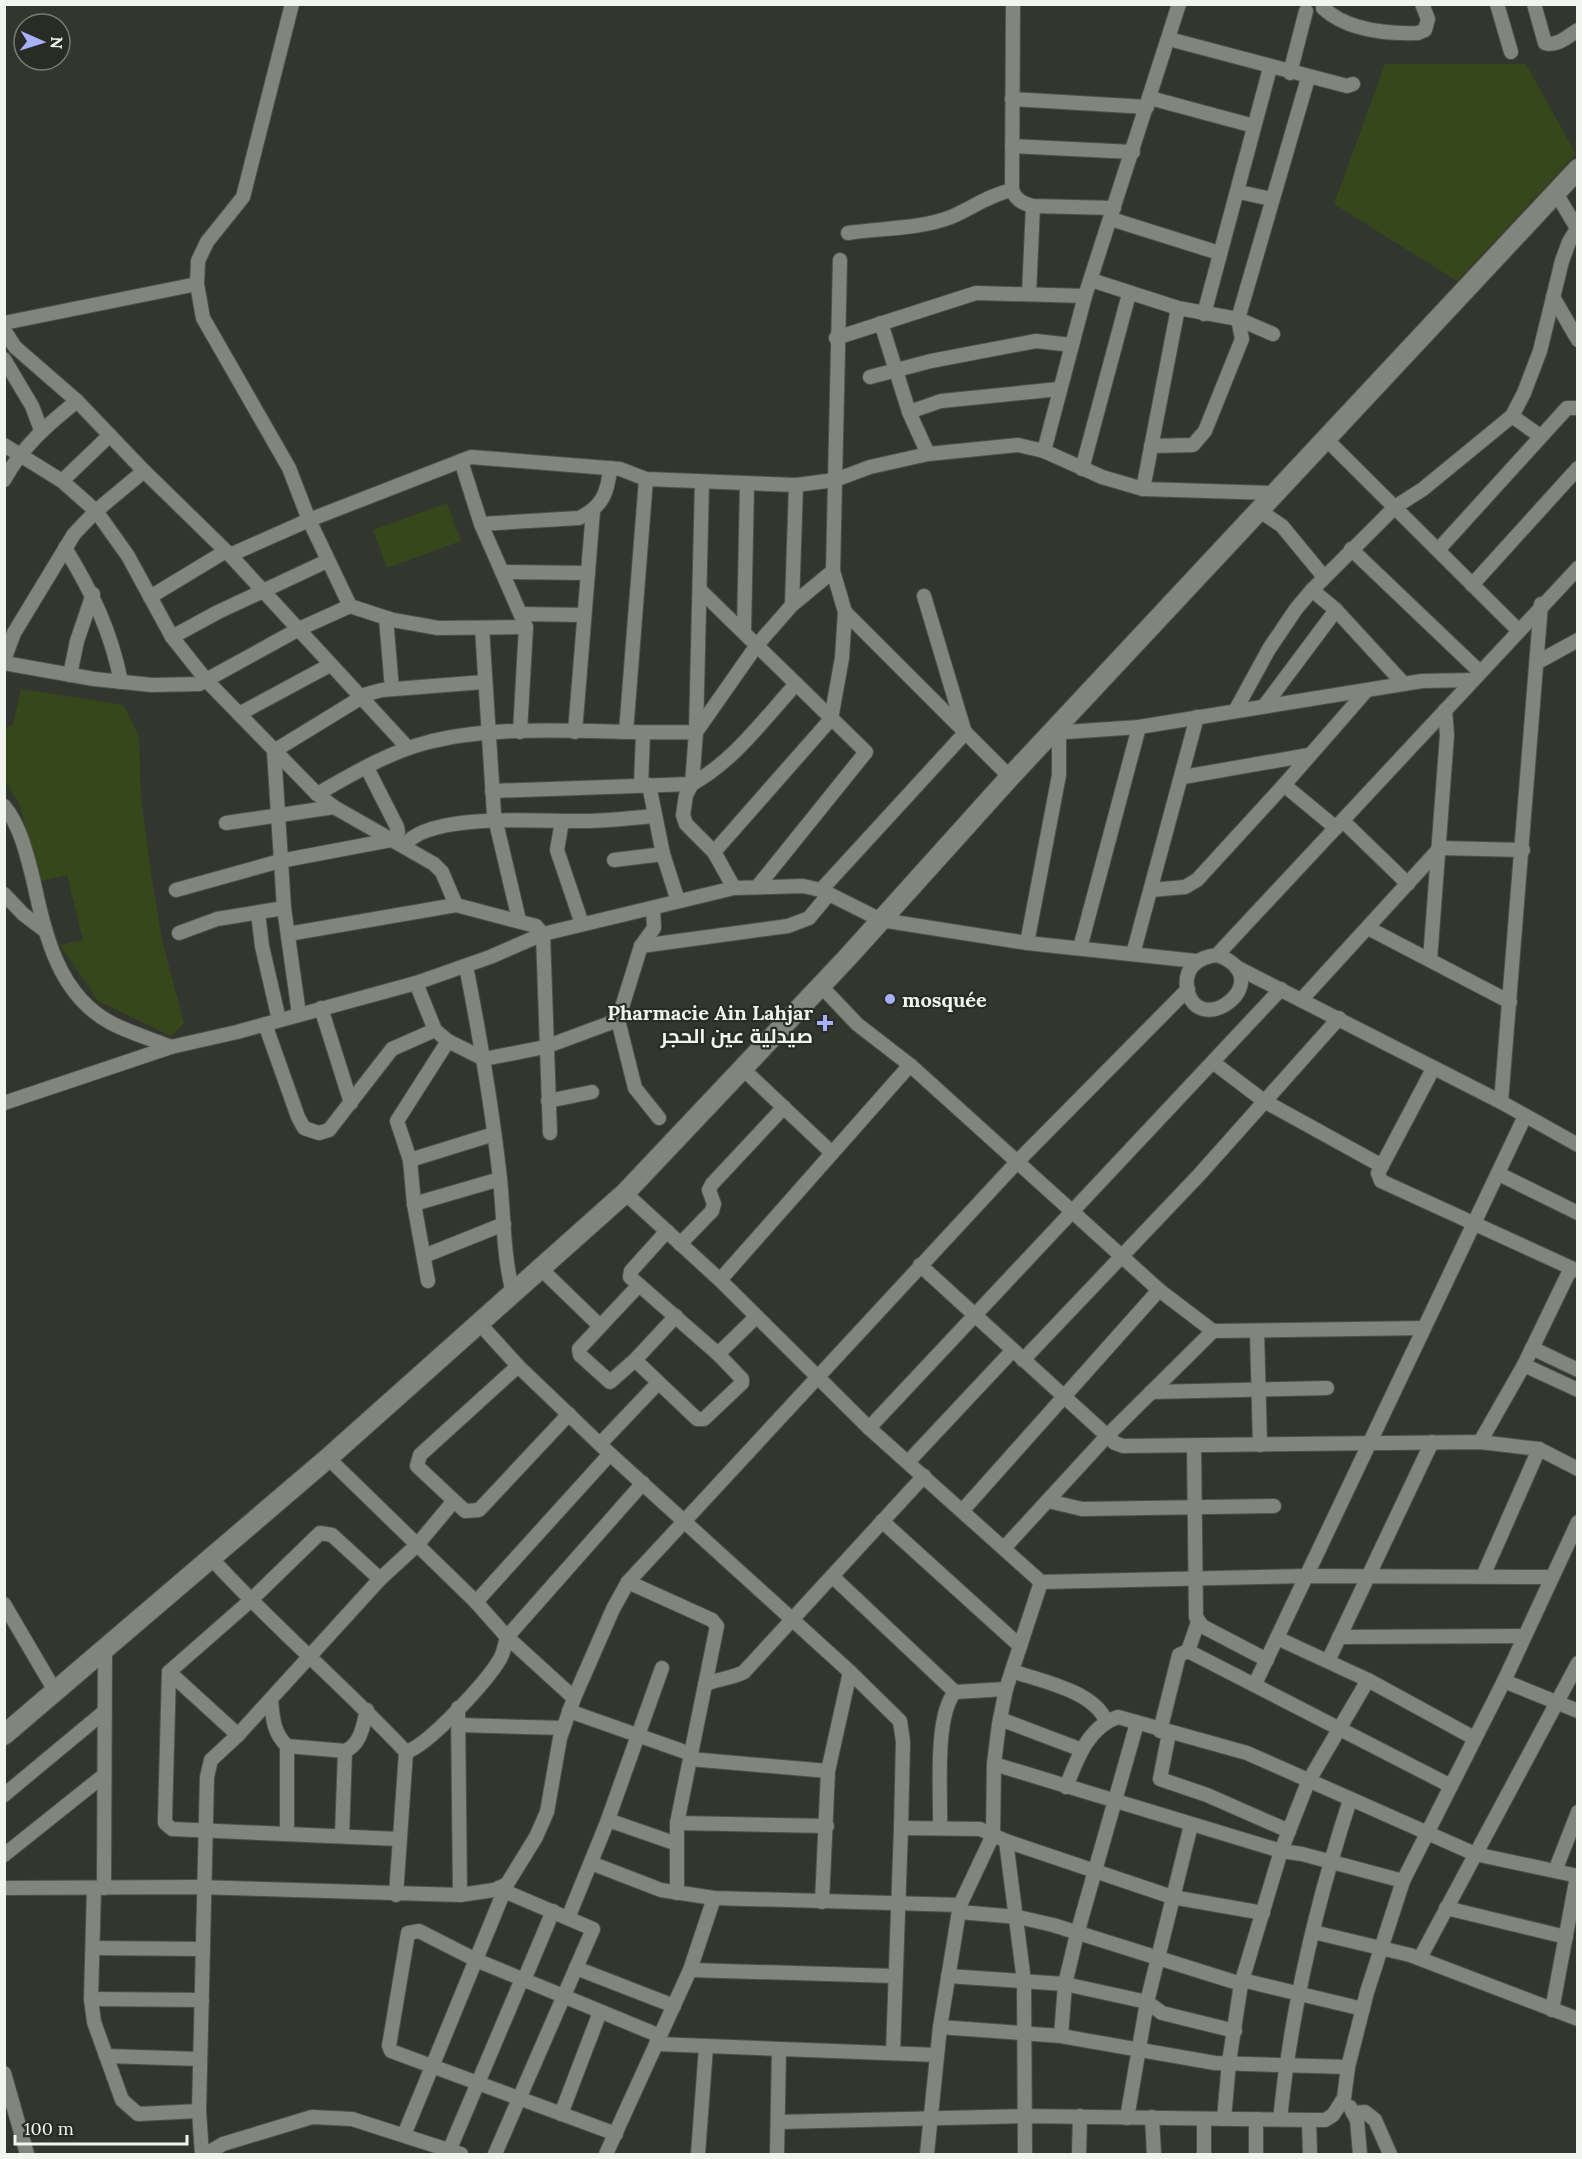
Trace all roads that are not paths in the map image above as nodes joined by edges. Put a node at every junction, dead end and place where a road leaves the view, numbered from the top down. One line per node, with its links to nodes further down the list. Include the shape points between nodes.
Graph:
1 (292, 4): 33 (street, via 243,197 202,251)
2 (1013, 4): 16 (street)
3 (1179, 4): 10 (street)
4 (1422, 4): 7 (street, via 1427,25 1418,33 1368,30 1332,16)
5 (1497, 4): 11 (street)
6 (1534, 4): 9 (street, via 1545,43 1551,45)
7 (1326, 6): 8 (street)
8 (1300, 8): 13 (street)
9 (1578, 30)
10 (1169, 39): 12 (street); 17 (street)
11 (1511, 52)
12 (1270, 68): 13 (street); 18 (street)
13 (1290, 73): 14 (street)
14 (1308, 78): 15 (street); 25 (street)
15 (1353, 84)
16 (1012, 99): 17 (street); 19 (street)
17 (1149, 103): 18 (street); 20 (street)
18 (1254, 126): 23 (street)
19 (1012, 146): 20 (street); 22 (street)
20 (1132, 152): 27 (street)
21 (1578, 169): 24 (main road)
22 (1012, 190): 26 (street, via 1024,204); 29 (street, via 995,194 950,217)
23 (1239, 192): 25 (street); 30 (street)
24 (1556, 193): 28 (street); 59 (main road)
25 (1272, 199): 40 (street)
26 (1033, 206): 27 (street); 34 (street)
27 (1112, 214): 30 (street); 32 (street)
28 (1577, 230): 37 (street, via 1569,242)
29 (848, 233)
30 (1219, 253): 39 (street)
31 (840, 260): 45 (street)
32 (1091, 280): 35 (street); 36 (street)
33 (197, 284): 41 (street); 83 (street, via 204,318 289,468)
34 (1029, 294): 36 (street); 42 (street, via 976,293)
35 (1129, 294): 38 (street); 68 (street)
36 (1085, 296): 47 (street)
37 (1553, 297): 46 (street); 55 (street, via 1540,351)
38 (1178, 308): 39 (street); 61 (street)
39 (1204, 314): 40 (street)
40 (1238, 319): 44 (street); 61 (street, via 1242,339 1205,431 1196,444)
41 (4, 323)
42 (881, 323): 45 (street); 49 (street)
43 (4, 330): 52 (street, via 15,347)
44 (1273, 334)
45 (836, 338): 72 (street)
46 (1578, 340)
47 (1072, 345): 49 (street, via 1036,341); 51 (street)
48 (4, 359): 56 (street, via 32,406)
49 (896, 369): 50 (street); 54 (street)
50 (870, 377)
51 (1059, 389): 54 (street, via 941,401); 62 (street)
52 (77, 401): 56 (street); 57 (street)
53 (1578, 408): 58 (street, via 1567,408)
54 (909, 412): 64 (street)
55 (1512, 416): 58 (street); 79 (street)
56 (41, 430): 63 (street)
57 (110, 435): 69 (street); 73 (street)
58 (1540, 436): 87 (street)
59 (1327, 440): 78 (main road); 79 (street)
60 (4, 445): 63 (street)
61 (1151, 446): 77 (street)
62 (1044, 450): 64 (street, via 1004,445); 68 (street)
63 (20, 453): 71 (street); 73 (street)
64 (928, 454): 72 (street, via 870,466)
65 (461, 461): 66 (street, via 471,457); 83 (street); 84 (street)
66 (610, 468): 70 (street); 81 (street, via 609,490)
67 (1578, 468): 95 (street)
68 (1082, 469): 77 (street)
69 (144, 471): 80 (street); 88 (street)
70 (646, 479): 74 (street); 139 (street)
71 (4, 480)
72 (835, 480): 76 (street); 91 (street)
73 (62, 481): 80 (street)
74 (702, 482): 75 (street); 98 (street)
75 (747, 485): 76 (street); 113 (street)
76 (796, 485): 103 (street)
77 (1143, 489): 78 (street)
78 (1276, 493): 82 (main road)
79 (1395, 507): 86 (street); 87 (street)
80 (96, 511): 85 (street); 101 (street, via 126,553)
81 (593, 511): 84 (street, via 579,519); 93 (street)
82 (1260, 511): 94 (street, via 1281,526); 143 (main road)
83 (309, 520): 88 (street); 89 (street)
84 (481, 525): 92 (street)
85 (65, 548): 99 (street); 117 (street, via 14,633)
86 (1351, 549): 94 (street); 121 (street)
87 (1438, 550): 95 (street)
88 (228, 553): 97 (street); 101 (street)
89 (327, 561): 97 (street); 104 (street)
90 (1578, 568): 102 (street)
91 (833, 571): 103 (street); 106 (street)
92 (502, 572): 93 (street); 109 (street)
93 (588, 573): 107 (street)
94 (1324, 577): 96 (street)
95 (1472, 585): 112 (street)
96 (1312, 590): 105 (street); 132 (street, via 1269,649)
97 (264, 591): 111 (street); 114 (street)
98 (701, 591): 113 (street); 140 (street)
99 (93, 594): 120 (street); 123 (street)
100 (924, 596): 142 (street)
101 (150, 597): 114 (street)
102 (1541, 604): 112 (street); 118 (street)
103 (792, 605): 116 (street)
104 (350, 606): 108 (street); 111 (street)
105 (1336, 610): 126 (street); 130 (street)
106 (845, 612): 135 (street); 142 (street)
107 (584, 615): 109 (street); 138 (street)
108 (386, 618): 110 (street, via 438,628); 127 (street)
109 (523, 620): 110 (street); 137 (street)
110 (482, 628): 124 (street)
111 (299, 629): 119 (street); 122 (street)
112 (1518, 630): 121 (street)
113 (744, 633): 116 (street)
114 (172, 637): 122 (street)
115 (1578, 640): 118 (street)
116 (758, 645): 125 (street); 140 (street)
117 (4, 661): 120 (street)
118 (1538, 662): 166 (street)
119 (330, 665): 129 (street); 133 (street)
120 (70, 675): 123 (street)
121 (1477, 676): 126 (street); 131 (street)
122 (207, 681): 123 (street, via 188,686); 133 (street)
123 (121, 682)
124 (484, 682): 127 (street); 141 (street)
125 (796, 684): 135 (street); 151 (street, via 732,754)
126 (1404, 684): 128 (street)
127 (392, 689): 129 (street, via 367,694)
128 (1367, 690): 130 (street); 147 (street)
129 (362, 699): 145 (street); 146 (street)
130 (1265, 705): 132 (street)
131 (1445, 710): 163 (street); 165 (street)
132 (1235, 711): 134 (street)
133 (239, 714): 146 (street)
134 (1197, 717): 136 (street); 150 (street)
135 (831, 719): 167 (street); 172 (street, via 866,752)
136 (1139, 727): 143 (street); 193 (street)
137 (520, 732): 138 (street); 141 (street)
138 (575, 732): 139 (street)
139 (626, 732): 144 (street)
140 (696, 732): 144 (street); 151 (street)
141 (489, 733): 145 (street); 154 (street)
142 (965, 733): 149 (street); 176 (street)
143 (1055, 733): 149 (main road); 191 (street, via 1059,775)
144 (643, 734): 152 (street)
145 (408, 748): 148 (street)
146 (274, 751): 155 (street); 158 (street)
147 (1309, 755): 150 (street); 153 (street)
148 (367, 768): 155 (street); 164 (street, via 397,827)
149 (1010, 777): 184 (main road)
150 (1183, 777): 175 (street)
151 (692, 784): 152 (street); 167 (street, via 682,815)
152 (645, 785): 154 (street); 159 (street)
153 (1284, 785): 163 (street); 175 (street, via 1197,880 1185,888)
154 (492, 791): 160 (street)
155 (317, 794): 157 (street)
156 (4, 806): 187 (street, via 22,842)
157 (334, 807): 158 (street); 164 (street)
158 (276, 816): 162 (street); 170 (street)
159 (654, 816): 161 (street); 168 (street)
160 (495, 819): 161 (street); 164 (street, via 420,833); 183 (street)
161 (562, 821): 185 (street, via 557,850)
162 (226, 823)
163 (1339, 825): 171 (street); 195 (street)
164 (398, 843): 170 (street); 179 (street, via 442,872)
165 (1440, 848): 166 (street); 171 (street); 196 (street)
166 (1522, 850): 205 (street)
167 (714, 852): 173 (street)
168 (663, 854): 169 (street); 178 (street)
169 (614, 860)
170 (280, 861): 174 (street); 180 (street)
171 (1408, 884): 186 (street)
172 (758, 886): 173 (street); 176 (street, via 803,886)
173 (734, 888): 178 (street)
174 (176, 890)
175 (1151, 890): 194 (street)
176 (825, 892): 184 (street); 192 (street, via 809,918 795,924)
177 (4, 894): 187 (street)
178 (678, 901): 181 (street)
179 (456, 905): 183 (street); 189 (street)
180 (284, 908): 182 (street); 189 (street)
181 (653, 908): 185 (street); 192 (street, via 654,928)
182 (258, 913): 188 (street, via 217,919); 209 (street)
183 (519, 920): 190 (street, via 536,926)
184 (881, 920): 191 (street); 201 (main road)
185 (582, 924): 190 (street)
186 (1368, 928): 196 (street); 204 (street)
187 (44, 930): 214 (street, via 59,970 96,1014)
188 (179, 933)
189 (288, 934): 207 (street)
190 (543, 934): 198 (street); 215 (street)
191 (1027, 943): 193 (street)
192 (641, 946): 210 (street)
193 (1080, 948): 194 (street)
194 (1133, 954): 197 (street)
195 (1217, 955): 197 (street); 199 (street)
196 (1430, 960): 205 (street)
197 (1196, 962): 202 (street, via 1189,970)
198 (466, 966): 200 (street); 216 (street)
199 (1236, 967): 202 (street, via 1240,989 1226,1007 1204,1008 1194,1002); 203 (street)
200 (416, 983): 206 (street); 212 (street)
201 (820, 985): 218 (street, via 856,1024); 219 (main road)
202 (1188, 989): 235 (street)
203 (1281, 989): 204 (street); 217 (street)
204 (1302, 999): 208 (street)
205 (1510, 1002): 224 (street)
206 (321, 1008): 207 (street); 226 (street)
207 (299, 1014): 209 (street)
208 (1339, 1018): 220 (street); 223 (street)
209 (279, 1020): 211 (street)
210 (618, 1020): 215 (street); 229 (street, via 635,1088)
211 (265, 1024): 214 (street); 226 (street, via 304,1128 319,1133 329,1130)
212 (435, 1030): 213 (street); 226 (street, via 392,1049)
213 (448, 1041): 216 (street); 234 (street, via 397,1121)
214 (171, 1047): 225 (street)
215 (545, 1047): 216 (street); 222 (street)
216 (484, 1059): 231 (street)
217 (1214, 1064): 223 (street); 241 (street)
218 (910, 1065): 233 (street); 235 (street)
219 (742, 1068): 227 (street); 239 (main road)
220 (1433, 1069): 224 (street); 236 (street)
221 (592, 1092): 222 (street)
222 (548, 1101): 230 (street)
223 (1264, 1101): 236 (street); 248 (street)
224 (1500, 1102): 228 (street)
225 (4, 1103)
226 (351, 1103)
227 (784, 1107): 233 (street); 246 (street, via 712,1184 712,1211)
228 (1525, 1116): 232 (street); 237 (street)
229 (659, 1118)
230 (550, 1132)
231 (494, 1134): 234 (street); 238 (street)
232 (1578, 1144)
233 (832, 1153): 252 (street)
234 (410, 1160): 240 (street)
235 (1017, 1162): 241 (street); 249 (street)
236 (1382, 1166): 243 (street, via 1378,1173 1386,1184)
237 (1499, 1174): 242 (street); 243 (street)
238 (500, 1179): 240 (street); 244 (street)
239 (625, 1193): 245 (street); 250 (main road)
240 (414, 1204): 247 (street)
241 (1073, 1212): 248 (street); 257 (street)
242 (1578, 1214)
243 (1475, 1223): 251 (street); 262 (street)
244 (504, 1224): 247 (street); 256 (street, via 504,1251)
245 (667, 1232): 246 (street); 254 (street, via 631,1271 630,1277)
246 (680, 1244): 252 (street)
247 (424, 1256): 253 (street)
248 (1122, 1257): 255 (street); 267 (street)
249 (920, 1265): 257 (street); 272 (street)
250 (540, 1268): 256 (main road); 261 (street)
251 (1574, 1269): 265 (street)
252 (720, 1280): 259 (street)
253 (428, 1281)
254 (639, 1285): 258 (street); 261 (street)
255 (1159, 1290): 263 (street); 278 (street)
256 (513, 1293): 260 (main road)
257 (975, 1314): 267 (street); 280 (street)
258 (676, 1316): 266 (street); 268 (street)
259 (756, 1317): 266 (street); 272 (street)
260 (479, 1323): 270 (street); 290 (main road)
261 (600, 1326): 268 (street, via 580,1347 580,1355 612,1383)
262 (1424, 1328): 264 (street); 282 (street)
263 (1213, 1331): 264 (street); 277 (street)
264 (1257, 1331): 275 (street)
265 (1532, 1348): 269 (street); 271 (street)
266 (718, 1353): 273 (street, via 742,1383 704,1419 696,1419)
267 (1018, 1355): 278 (street); 291 (street)
268 (635, 1360): 273 (street)
269 (1524, 1365): 276 (street); 284 (street)
270 (518, 1366): 279 (street); 296 (street, via 417,1460 417,1467)
271 (1578, 1370)
272 (818, 1379): 280 (street); 300 (street)
273 (658, 1383): 285 (street)
274 (1327, 1388): 275 (street)
275 (1259, 1389): 277 (street); 286 (street)
276 (1578, 1390)
277 (1151, 1392): 281 (street)
278 (1063, 1395): 281 (street); 299 (street)
279 (569, 1413): 285 (street); 296 (street, via 483,1506 465,1511)
280 (869, 1428): 291 (street)
281 (1107, 1436): 287 (street, via 1123,1446); 295 (street)
282 (1373, 1442): 283 (street); 286 (street); 308 (street)
283 (1432, 1442): 284 (street); 309 (street)
284 (1480, 1442): 288 (street)
285 (600, 1444): 289 (street)
286 (1260, 1445): 287 (street)
287 (1194, 1447): 298 (street)
288 (1539, 1449): 292 (street); 310 (street)
289 (610, 1454): 294 (street); 317 (street)
290 (328, 1458): 304 (street); 306 (main road)
291 (908, 1461): 293 (street)
292 (1578, 1469)
293 (924, 1476): 299 (street); 301 (street)
294 (643, 1484): 300 (street); 322 (street)
295 (1048, 1501): 298 (street, via 1082,1509); 305 (street)
296 (453, 1502): 304 (street)
297 (1274, 1506): 298 (street)
298 (1196, 1507): 312 (street)
299 (963, 1510): 305 (street)
300 (684, 1521): 314 (street); 319 (street)
301 (882, 1521): 307 (street); 325 (street)
302 (1578, 1522): 303 (street)
303 (1573, 1542): 311 (street)
304 (417, 1545): 313 (street); 317 (street)
305 (1005, 1547): 315 (street)
306 (211, 1558): 316 (street); 326 (main road)
307 (832, 1576): 319 (street); 342 (street)
308 (1307, 1576): 309 (street); 312 (street); 324 (street)
309 (1368, 1576): 310 (street); 323 (street)
310 (1483, 1576): 311 (street)
311 (1552, 1577): 321 (street)
312 (1196, 1578): 315 (street); 320 (street)
313 (380, 1579): 316 (street, via 324,1532); 328 (street)
314 (628, 1582): 339 (street, via 716,1623); 345 (street)
315 (1041, 1582): 325 (street)
316 (250, 1601): 328 (street); 334 (street)
317 (476, 1602): 322 (street)
318 (4, 1605): 341 (street)
319 (791, 1619): 335 (street); 339 (street, via 744,1672)
320 (1198, 1622): 327 (street); 329 (street)
321 (1524, 1636): 323 (street); 337 (street)
322 (507, 1637): 345 (street); 346 (street, via 499,1660)
323 (1339, 1637): 330 (street)
324 (1277, 1638): 329 (street); 330 (street)
325 (1020, 1646): 333 (street)
326 (105, 1650): 341 (main road); 349 (street)
327 (1188, 1651): 338 (street); 356 (street, via 1179,1655)
328 (310, 1657): 343 (street); 347 (street)
329 (1267, 1660): 338 (street)
330 (1328, 1661): 336 (street)
331 (1578, 1663): 344 (street)
332 (662, 1668): 359 (street)
333 (1012, 1671): 340 (street); 351 (street, via 1089,1699)
334 (169, 1672): 358 (street); 381 (street, via 165,1823 172,1829)
335 (850, 1672): 367 (street); 382 (street, via 900,1721)
336 (1368, 1680): 355 (street); 360 (street)
337 (1504, 1681): 344 (street); 360 (street)
338 (1255, 1684): 355 (street)
339 (705, 1686): 365 (street)
340 (1006, 1689): 342 (street); 350 (street)
341 (55, 1692): 357 (main road)
342 (955, 1692): 380 (street, via 947,1706 943,1731)
343 (271, 1700): 358 (street); 361 (street, via 273,1724)
344 (1556, 1703): 348 (street); 391 (street)
345 (571, 1705): 354 (street); 359 (street)
346 (458, 1708): 353 (street); 364 (street, via 427,1741)
347 (367, 1710): 363 (street, via 356,1743); 364 (street)
348 (1578, 1711)
349 (104, 1712): 368 (street); 372 (street)
350 (1000, 1719): 362 (street); 366 (street)
351 (1107, 1721): 352 (street, via 1118,1717); 362 (street)
352 (1137, 1723): 356 (street); 374 (street)
353 (459, 1725): 354 (street); 405 (street)
354 (563, 1728): 400 (street, via 547,1812)
355 (1339, 1728): 369 (street); 370 (street)
356 (1164, 1732): 369 (street, via 1228,1746); 383 (street, via 1160,1779)
357 (4, 1735)
358 (238, 1736): 381 (street, via 212,1760 208,1770)
359 (636, 1736): 365 (street); 376 (street)
360 (1474, 1738): 370 (street)
361 (287, 1746): 363 (street); 384 (street)
362 (1082, 1750): 371 (street)
363 (345, 1751): 386 (street)
364 (406, 1752): 388 (street)
365 (691, 1757): 367 (street); 377 (street)
366 (994, 1764): 371 (street); 387 (street)
367 (828, 1771): 379 (street)
368 (104, 1776): 392 (street); 402 (street)
369 (1308, 1782): 373 (street); 383 (street)
370 (1451, 1786): 385 (street)
371 (1066, 1787): 374 (street)
372 (4, 1796)
373 (1350, 1800): 385 (street); 393 (street)
374 (1114, 1802): 378 (street); 396 (street)
375 (1578, 1812): 395 (street)
376 (608, 1820): 389 (street); 394 (street)
377 (677, 1823): 379 (street); 389 (street)
378 (1191, 1825): 390 (street); 406 (street)
379 (827, 1826): 408 (street)
380 (940, 1827): 382 (street); 387 (street, via 980,1829)
381 (206, 1828): 384 (street); 399 (street)
382 (901, 1828): 409 (street)
383 (1289, 1831): 390 (street)
384 (287, 1833): 386 (street)
385 (1427, 1835): 391 (street); 398 (street)
386 (342, 1836): 388 (street)
387 (1000, 1838): 396 (street); 411 (street); 415 (street)
388 (398, 1839): 404 (street)
389 (677, 1844): 403 (street)
390 (1281, 1851): 393 (street); 413 (street)
391 (1475, 1854): 395 (street); 410 (street)
392 (4, 1855)
393 (1330, 1861): 398 (street); 416 (street)
394 (591, 1863): 403 (street); 414 (street)
395 (1555, 1871): 397 (street)
396 (1095, 1872): 406 (street); 417 (street)
397 (1577, 1876): 418 (street)
398 (1403, 1881): 419 (street)
399 (204, 1887): 402 (street); 404 (street); 421 (street)
400 (506, 1887): 405 (street); 412 (street); 423 (street)
401 (4, 1888): 402 (street)
402 (99, 1888): 420 (street)
403 (677, 1893): 407 (street)
404 (396, 1895): 405 (street)
405 (460, 1895)
406 (1172, 1897): 413 (street); 424 (street)
407 (714, 1898): 408 (street); 426 (street)
408 (822, 1902): 409 (street)
409 (896, 1903): 411 (street); 427 (street)
410 (1446, 1908): 418 (street); 422 (street)
411 (959, 1909): 415 (street); 428 (street)
412 (553, 1911): 414 (street); 429 (street)
413 (1263, 1913): 431 (street)
414 (568, 1917): 425 (street, via 593,1929)
415 (1018, 1917): 417 (street); 430 (street)
416 (1313, 1932): 419 (street); 433 (street)
417 (1077, 1934): 424 (street); 432 (street)
418 (1566, 1937): 440 (street)
419 (1382, 1947): 422 (street); 439 (street)
420 (94, 1948): 421 (street); 435 (street)
421 (203, 1948): 436 (street)
422 (1420, 1958): 440 (street)
423 (476, 1960): 429 (street); 457 (street); 457 (street, via 418,1932 408,1933 389,2046 394,2053)
424 (1158, 1960): 431 (street); 437 (street)
425 (576, 1968): 434 (street); 438 (street)
426 (690, 1970): 427 (street); 438 (street)
427 (894, 1976): 451 (street)
428 (948, 1976): 430 (street); 443 (street)
429 (523, 1980): 434 (street); 460 (street)
430 (1024, 1981): 432 (street); 445 (street)
431 (1242, 1982): 433 (street); 444 (street)
432 (1065, 1984): 437 (street); 446 (street)
433 (1298, 1995): 439 (street); 456 (street)
434 (563, 1997): 441 (street); 462 (street)
435 (91, 2000): 436 (street); 453 (street)
436 (202, 2000): 454 (street)
437 (1147, 2002): 444 (street, via 1162,2013); 449 (street)
438 (674, 2006): 447 (street)
439 (1363, 2009): 458 (street)
440 (1552, 2010): 442 (street)
441 (600, 2012): 447 (street); 465 (street)
442 (1578, 2019)
443 (940, 2027): 445 (street); 452 (street)
444 (1235, 2031): 455 (street)
445 (1023, 2035): 446 (street); 466 (street)
446 (1061, 2036): 449 (street)
447 (658, 2040): 448 (street); 477 (street)
448 (706, 2047): 450 (street); 484 (street)
449 (1137, 2048): 455 (street, via 1180,2059); 470 (street)
450 (780, 2050): 451 (street); 476 (street)
451 (893, 2053): 452 (street)
452 (937, 2055): 469 (street)
453 (106, 2056): 454 (street); 463 (street, via 122,2100 138,2114)
454 (200, 2059): 463 (street)
455 (1229, 2062): 456 (street); 472 (street)
456 (1286, 2064): 458 (street); 474 (street)
457 (430, 2067): 460 (street); 478 (street)
458 (1348, 2067): 461 (street)
459 (4, 2073): 480 (street)
460 (476, 2084): 462 (street); 479 (street)
461 (1344, 2098): 464 (street); 475 (street, via 1325,2120)
462 (518, 2099): 465 (street); 482 (street)
463 (199, 2111): 481 (street)
464 (1353, 2113): 493 (street); 494 (street, via 1365,2112 1375,2120)
465 (561, 2115): 477 (street)
466 (1024, 2116): 467 (street); 469 (street); 487 (street)
467 (1080, 2116): 470 (street); 488 (street)
468 (1152, 2117): 470 (street); 471 (street); 489 (street)
469 (931, 2118): 476 (street); 486 (street)
470 (1127, 2118)
471 (1204, 2119): 472 (street); 490 (street)
472 (1224, 2119): 473 (street)
473 (1256, 2119): 474 (street); 491 (street)
474 (1280, 2119): 475 (street)
475 (1309, 2120): 492 (street)
476 (779, 2122): 485 (street)
477 (616, 2134): 483 (street)
478 (404, 2135): 479 (street); 481 (street, via 352,2119 312,2117 223,2144)
479 (455, 2153)
480 (27, 2154)
481 (204, 2154)
482 (495, 2154)
483 (606, 2154)
484 (698, 2154)
485 (777, 2154)
486 (927, 2154)
487 (1025, 2154)
488 (1079, 2154)
489 (1154, 2154)
490 (1204, 2154)
491 (1256, 2154)
492 (1310, 2154)
493 (1360, 2154)
494 (1390, 2154)

